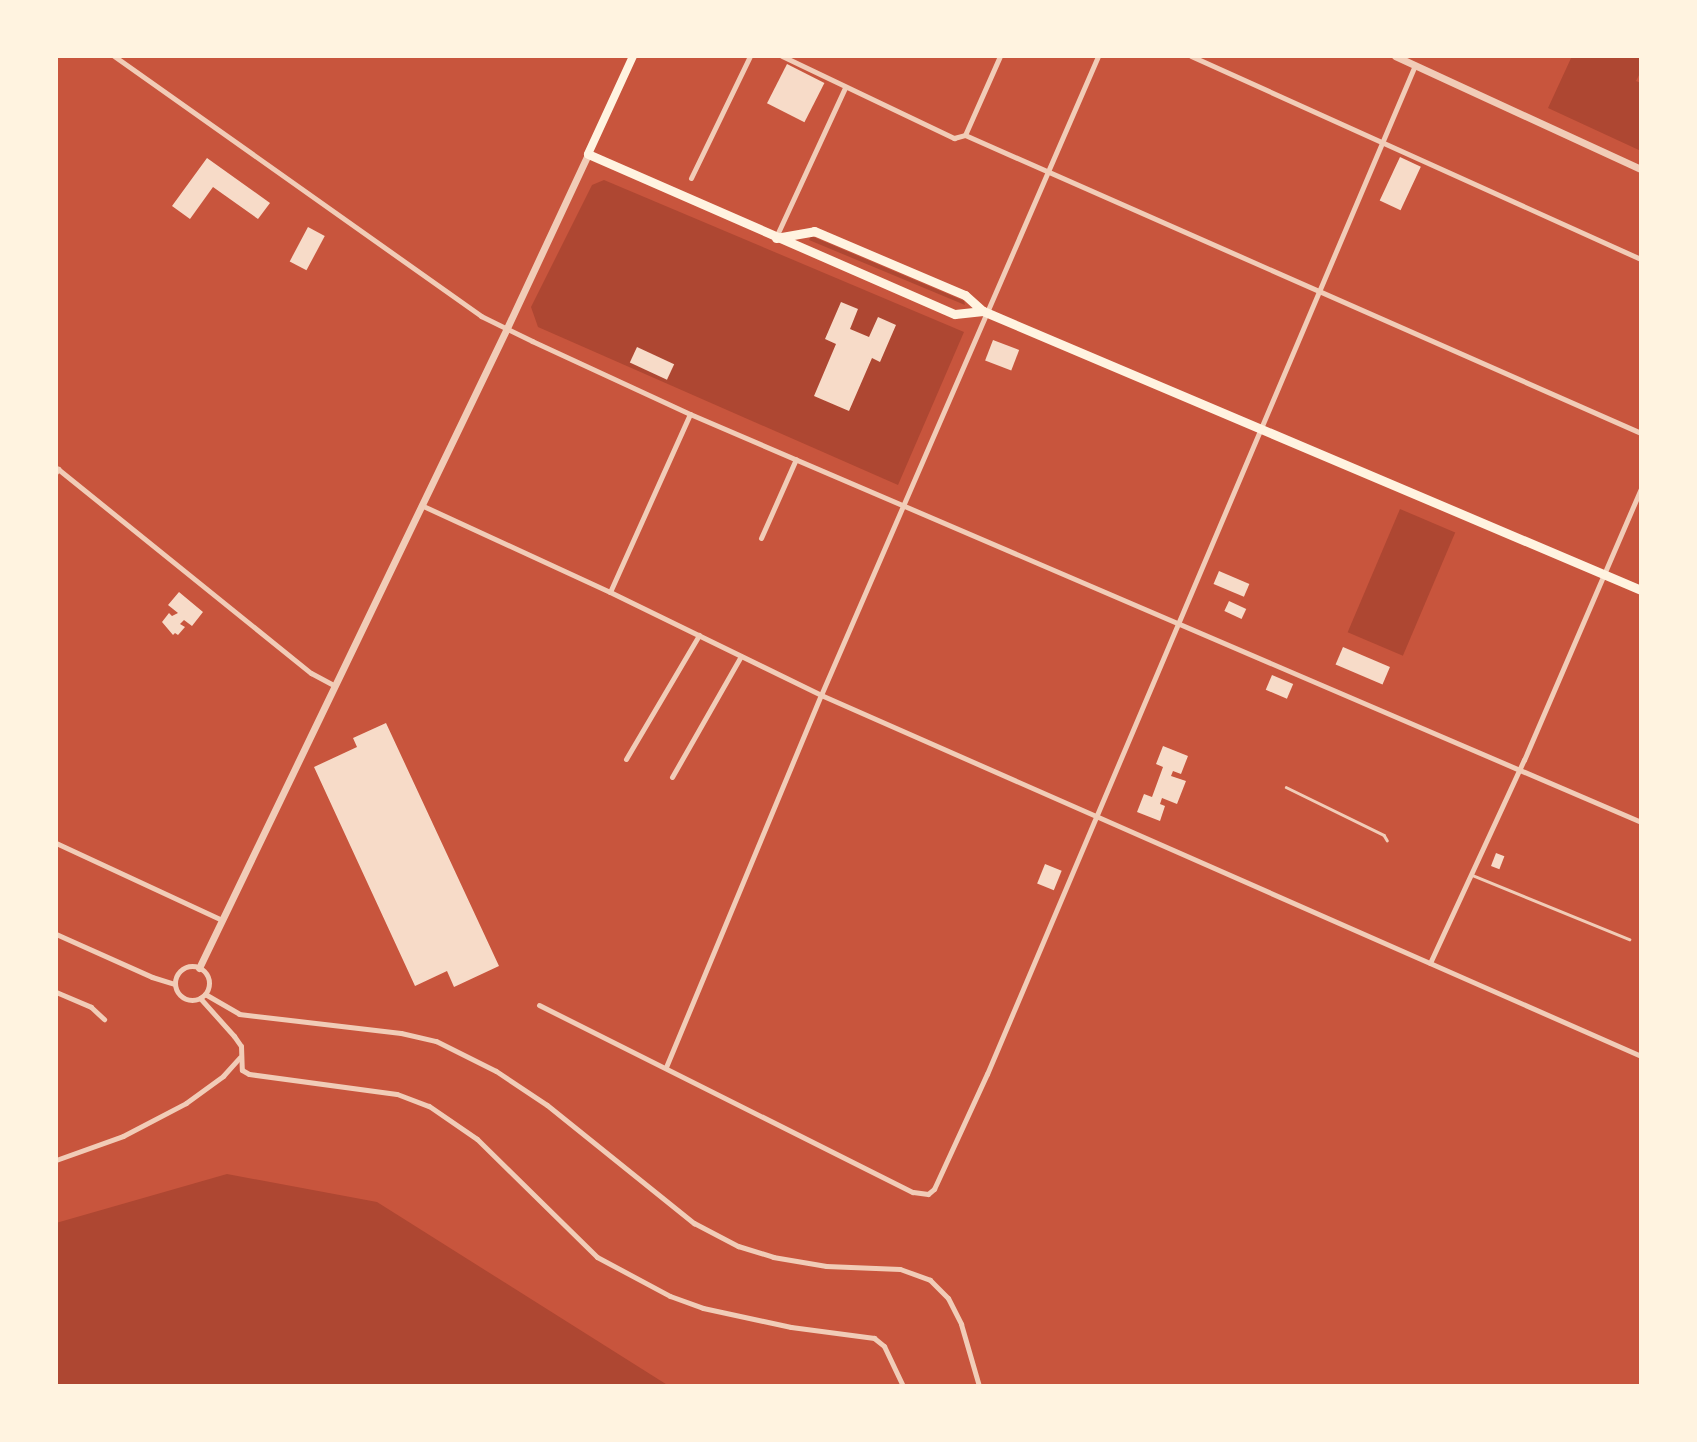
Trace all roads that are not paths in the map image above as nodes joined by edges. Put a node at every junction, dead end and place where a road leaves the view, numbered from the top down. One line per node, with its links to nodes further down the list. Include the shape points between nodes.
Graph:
1 (114, 56): 22 (street, via 481,316)
2 (633, 56): 14 (main road)
3 (750, 56): 17 (street)
4 (782, 56): 11 (street)
5 (1000, 56): 12 (street)
6 (1098, 56): 16 (street)
7 (1191, 56): 13 (street)
8 (1395, 56): 9 (street)
9 (1408, 59): 10 (street)
10 (1415, 65): 13 (street); 15 (street)
11 (845, 88): 12 (street, via 947,136); 18 (street)
12 (965, 135): 16 (street)
13 (1381, 142): 19 (street); 20 (street)
14 (588, 154): 18 (main road); 22 (street)
15 (1641, 169)
16 (1047, 171): 20 (street); 21 (street)
17 (691, 178)
18 (776, 238): 21 (main road, via 955,314); 21 (main road, via 814,231 965,295)
19 (1641, 260)
20 (1318, 291): 24 (street); 25 (street)
21 (985, 312): 24 (main road); 30 (street)
22 (508, 328): 23 (street); 29 (street)
23 (690, 414): 26 (street); 34 (street)
24 (1260, 429): 32 (main road); 35 (street)
25 (1641, 433)
26 (796, 459): 30 (street); 31 (street)
27 (57, 470): 38 (street, via 311,673)
28 (1641, 488): 32 (street)
29 (421, 505): 34 (street); 38 (street)
30 (904, 506): 35 (street); 39 (street)
31 (761, 538)
32 (1603, 574): 33 (main road); 41 (street)
33 (1641, 590)
34 (610, 592): 36 (street)
35 (1178, 622): 41 (street); 44 (street)
36 (699, 635): 37 (street); 40 (street)
37 (741, 656): 39 (street); 42 (street)
38 (335, 686): 49 (street)
39 (821, 695): 44 (street); 61 (street)
40 (626, 759)
41 (1519, 771): 45 (street); 48 (street)
42 (672, 777)
43 (1286, 787): 46 (lane)
44 (1097, 816): 52 (street); 61 (street, via 987,1074 928,1194 913,1192)
45 (1641, 822)
46 (1387, 840)
47 (56, 843): 49 (street)
48 (1472, 875): 51 (lane); 52 (street)
49 (222, 920): 53 (street)
50 (56, 934): 54 (street)
51 (1629, 939)
52 (1430, 963): 60 (street)
53 (199, 968): 54 (street, via 182,969); 56 (street, via 209,979)
54 (175, 984): 56 (street, via 182,997)
55 (56, 992): 58 (street, via 91,1007)
56 (203, 996): 59 (street); 64 (street, via 239,1014 436,1041 496,1071 547,1105 694,1223 738,1246 826,1266 900,1269 930,1280 948,1298 961,1324)
57 (539, 1005): 61 (street)
58 (104, 1019)
59 (242, 1054): 62 (street, via 233,1067 186,1103 123,1136); 63 (street, via 242,1070 249,1074 397,1094 429,1106 477,1139 597,1257 670,1296 704,1308 791,1327 874,1338 884,1346)
60 (1641, 1056)
61 (666, 1067)
62 (56, 1160)
63 (903, 1386)
64 (979, 1386)

